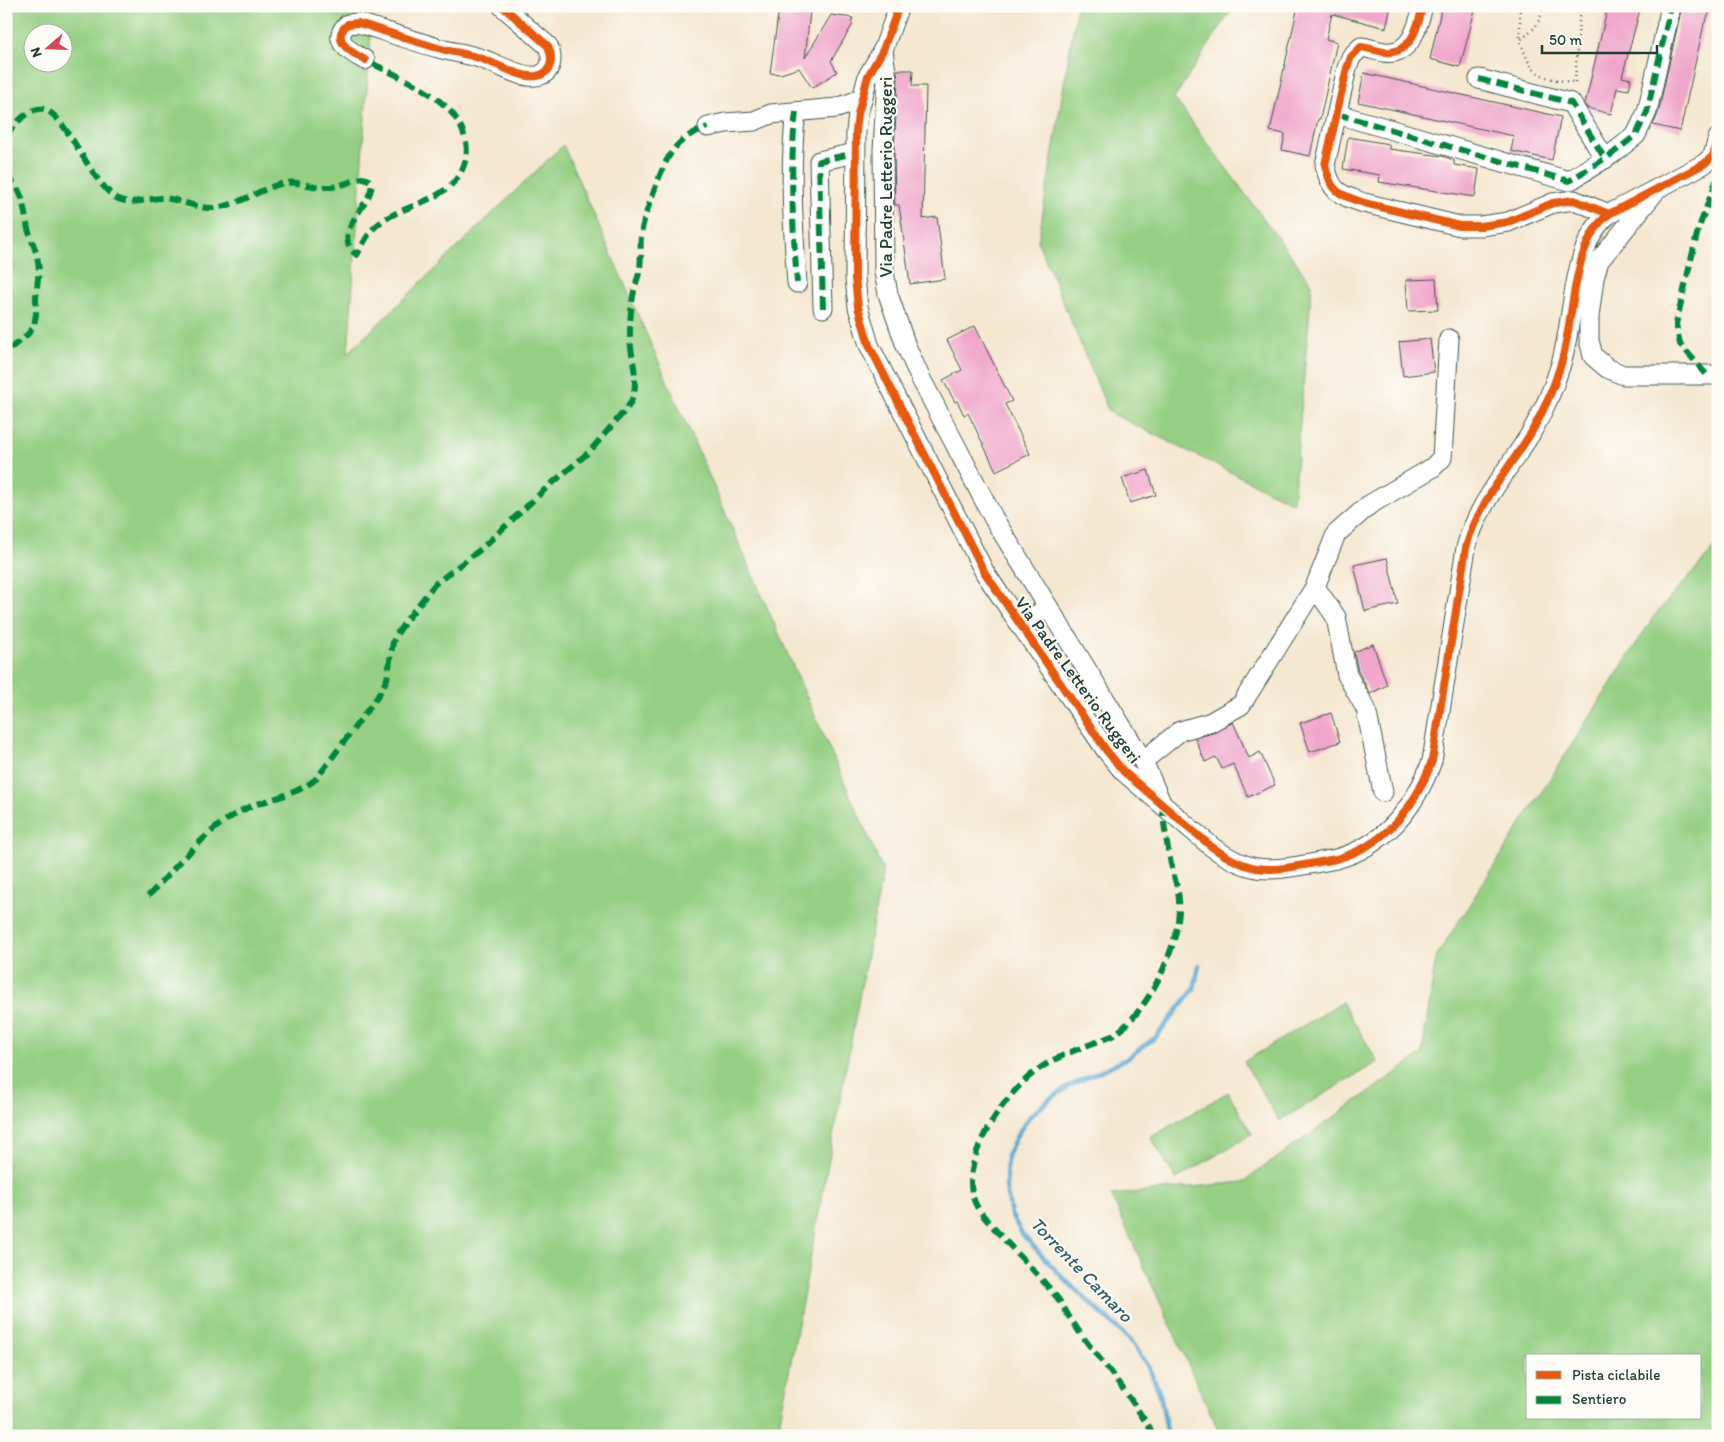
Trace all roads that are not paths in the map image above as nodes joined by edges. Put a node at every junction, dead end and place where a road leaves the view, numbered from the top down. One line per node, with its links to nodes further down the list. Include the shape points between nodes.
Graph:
1 (502, 6): 6 (street, via 548,46 551,63 546,72 529,76 366,25 348,24 342,32 343,44)
2 (899, 6): 5 (street, Via Padre Letterio Ruggeri)
3 (1423, 6): 10 (street, via 1418,26 1402,50 1385,53 1361,47 1351,57)
4 (1672, 6): 14 (street, via 1647,112 1636,135)
5 (883, 50): 8 (street, Via Padre Letterio Ruggeri, via 868,76); 21 (street, Via Padre Letterio Ruggeri, via 887,79 883,150 884,272 906,346)
6 (365, 60)
7 (1478, 80): 14 (street, via 1571,103)
8 (862, 99): 9 (street, via 837,108); 13 (street, Via Padre Letterio Ruggeri)
9 (796, 112): 11 (street, via 771,114 754,122); 17 (street, via 794,226)
10 (1336, 114): 14 (street, via 1569,181); 16 (street, via 1325,165 1335,190 1349,198 1460,226 1508,222 1554,203 1574,200)
11 (708, 127)
12 (1716, 150): 15 (street, Via Padre Letterio Ruggeri, via 1704,164)
13 (855, 153): 18 (street, via 819,161); 22 (street, Via Padre Letterio Ruggeri, via 858,307 869,345)
14 (1605, 159)
15 (1658, 188): 16 (street, Via Padre Letterio Ruggeri); 20 (street, via 1599,261 1589,317 1588,340 1593,356 1607,368 1623,375)
16 (1609, 214): 28 (street, Via Padre Letterio Ruggeri, via 1595,228 1583,255 1561,364 1548,402 1470,533 1432,762 1412,804 1388,831 1349,854 1265,870 1246,867 1228,858)
17 (797, 283)
18 (823, 308)
19 (1449, 339): 23 (street, via 1442,458 1432,468 1369,505 1336,534)
20 (1718, 374)
21 (929, 392): 22 (street); 24 (street, Via Padre Letterio Ruggeri, via 994,519)
22 (899, 406): 25 (street, Via Padre Letterio Ruggeri, via 985,573)
23 (1315, 587): 26 (street, via 1241,705 1211,722 1180,731); 27 (street, via 1336,617 1347,675 1366,709)
24 (1048, 607): 25 (street); 26 (street, Via Padre Letterio Ruggeri)
25 (1020, 626): 28 (street, Via Padre Letterio Ruggeri, via 1124,772)
26 (1144, 761): 28 (street, Via Padre Letterio Ruggeri)
27 (1383, 792)
28 (1162, 803)

